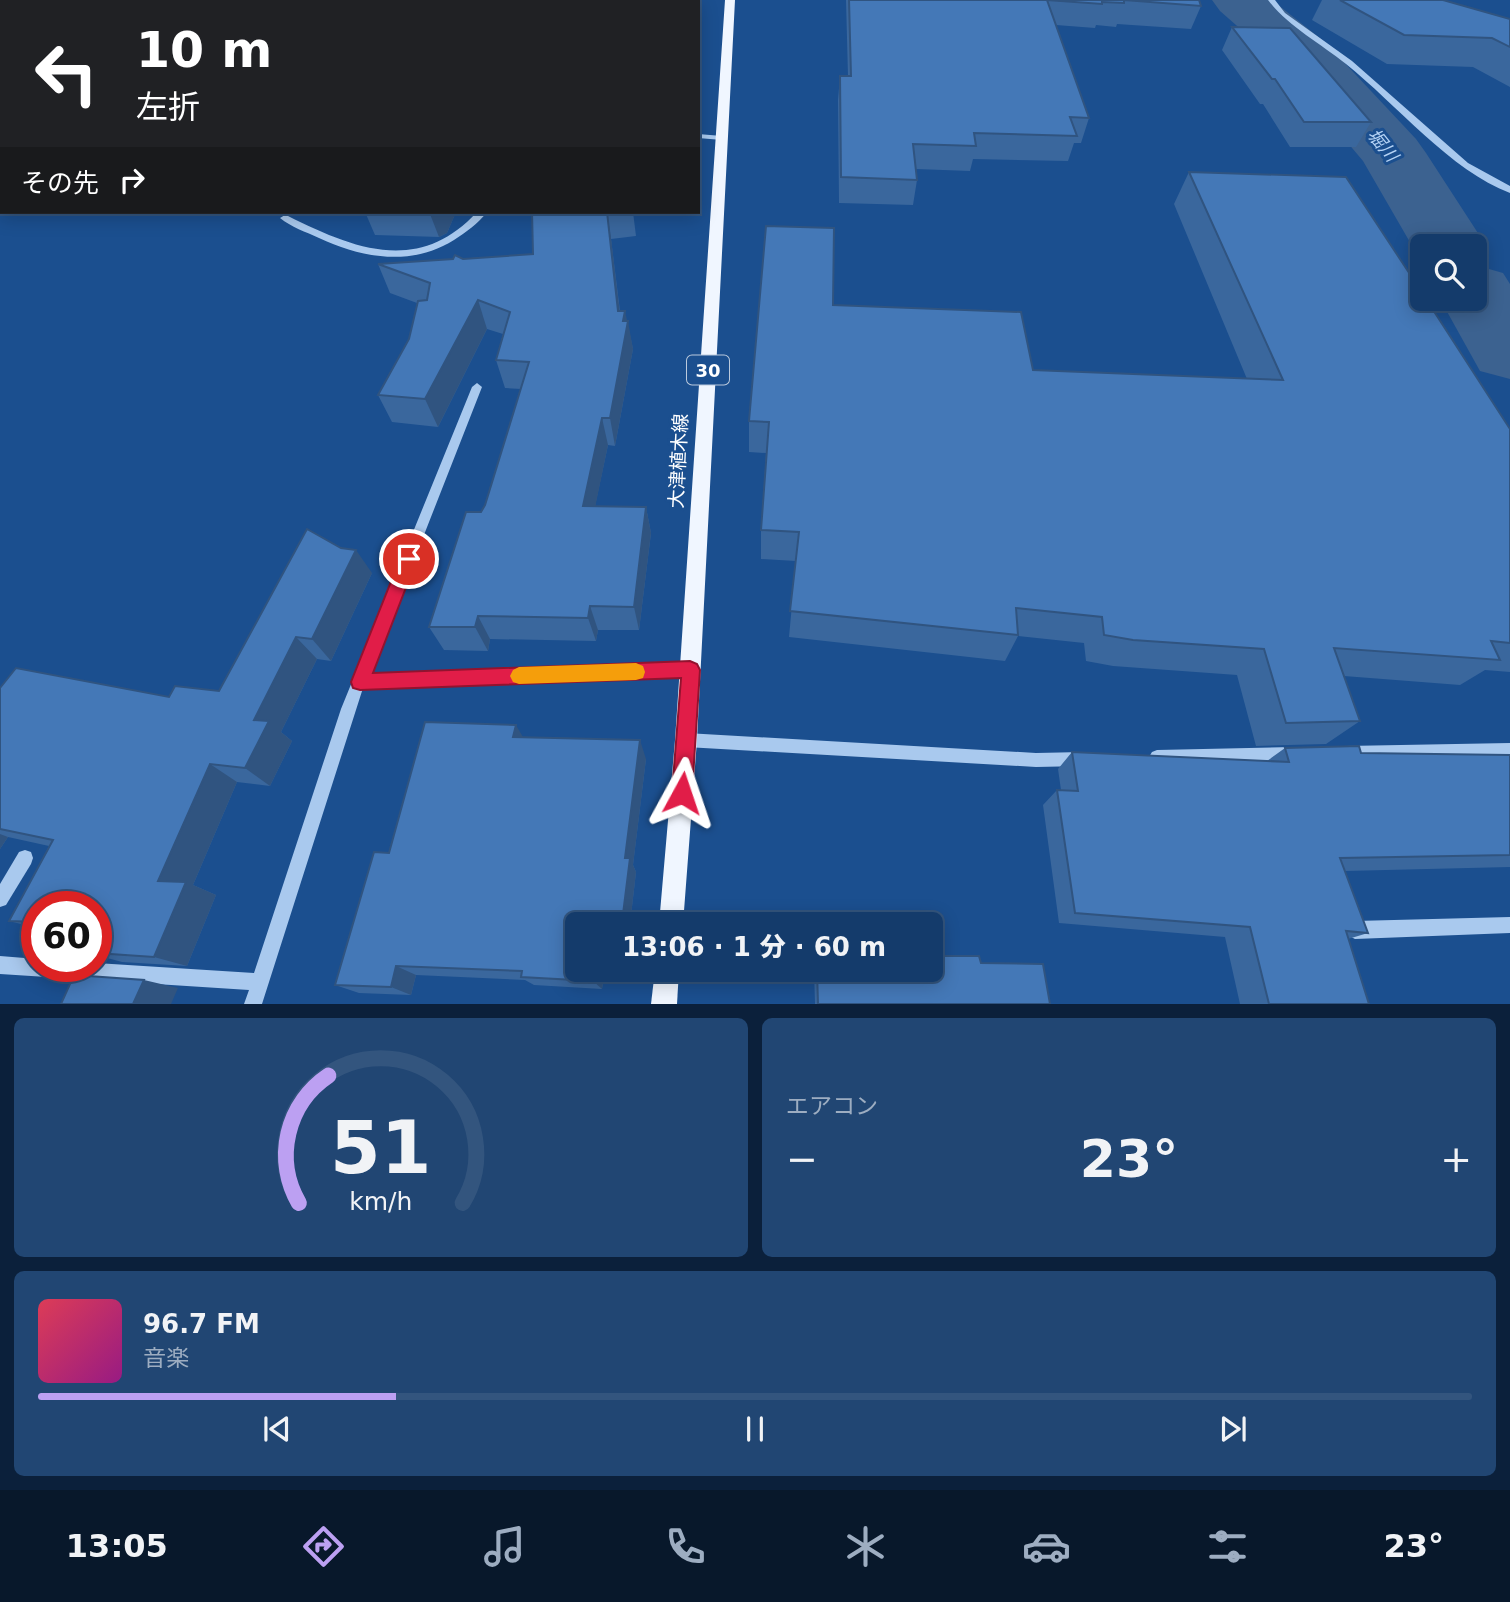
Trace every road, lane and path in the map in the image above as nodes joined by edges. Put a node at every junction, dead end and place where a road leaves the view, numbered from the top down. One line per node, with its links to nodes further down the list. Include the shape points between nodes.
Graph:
1 (730, 0): 4 (main road, 大津植木線 / 30)
2 (1271, 0): 5 (street, via 1465,165)
3 (700, 136): 4 (street)
4 (722, 138): 9 (main road, 大津植木線 / 30)
5 (1510, 190)
6 (480, 214): 7 (street, via 447,242 412,257 334,243)
7 (285, 218)
8 (477, 387): 10 (street)
9 (690, 670): 10 (street); 11 (main road, 大津植木線 / 30)
10 (360, 682): 21 (street)
11 (686, 740): 14 (street, via 1036,760); 17 (main road, 大津植木線 / 30)
12 (1510, 750): 13 (street)
13 (1147, 757)
14 (1105, 758)
15 (25, 858): 16 (street)
16 (0, 899)
17 (672, 912)
18 (1510, 925): 19 (street)
19 (1355, 930)
20 (0, 965): 21 (street)
21 (260, 982): 23 (street)
22 (666, 982): 24 (main road)
23 (253, 1003)
24 (664, 1003)

